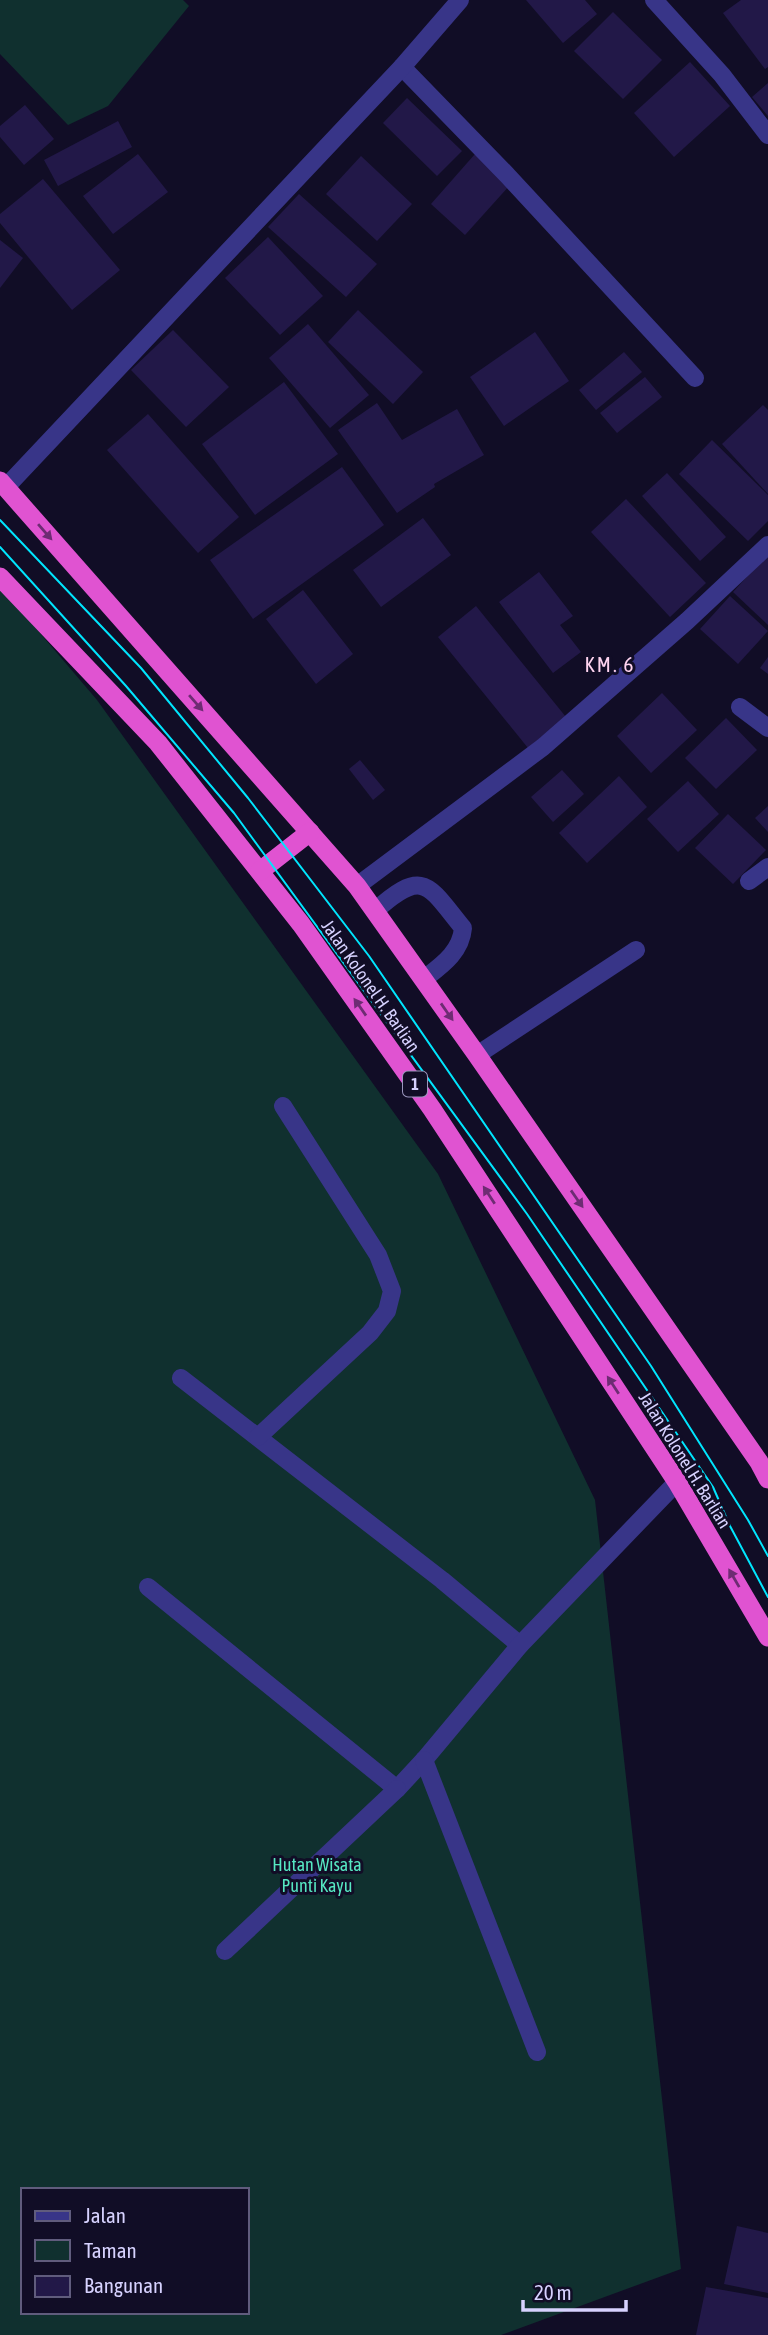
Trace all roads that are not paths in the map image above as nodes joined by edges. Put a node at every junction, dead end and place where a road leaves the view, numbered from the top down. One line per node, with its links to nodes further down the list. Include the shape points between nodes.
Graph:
1 (654, 0): 4 (street, via 722,75)
2 (452, 3): 3 (street)
3 (402, 67): 5 (street); 6 (street)
4 (768, 135)
5 (695, 378)
6 (3, 484): 11 (highway, one-way to 11)
7 (768, 545): 15 (street, via 543,747)
8 (0, 577): 13 (highway, Jalan Kolonel H. Barlian / 1, via 158,743)
9 (740, 707): 10 (street)
10 (768, 728)
11 (310, 832): 13 (highway); 15 (highway)
12 (768, 867): 14 (street)
13 (260, 871): 24 (highway, Jalan Kolonel H. Barlian / 1, one-way to 13, via 432,1109)
14 (749, 881)
15 (357, 886): 16 (highway)
16 (375, 911): 18 (highway); 18 (street, via 397,891 416,885 431,889 463,928 462,940 449,960)
17 (636, 950): 19 (street)
18 (424, 979): 19 (highway, one-way to 19)
19 (477, 1055): 23 (highway, one-way to 23)
20 (283, 1106): 22 (street, via 378,1255 392,1291 387,1311 370,1333)
21 (181, 1378): 22 (street)
22 (258, 1437): 27 (street)
23 (768, 1479)
24 (677, 1482): 26 (highway, Jalan Kolonel H. Barlian / 1, one-way to 24); 27 (street)
25 (148, 1587): 29 (street)
26 (768, 1637)
27 (520, 1645): 28 (street)
28 (424, 1760): 29 (street); 31 (street)
29 (397, 1789): 30 (street)
30 (225, 1951)
31 (537, 2052)

